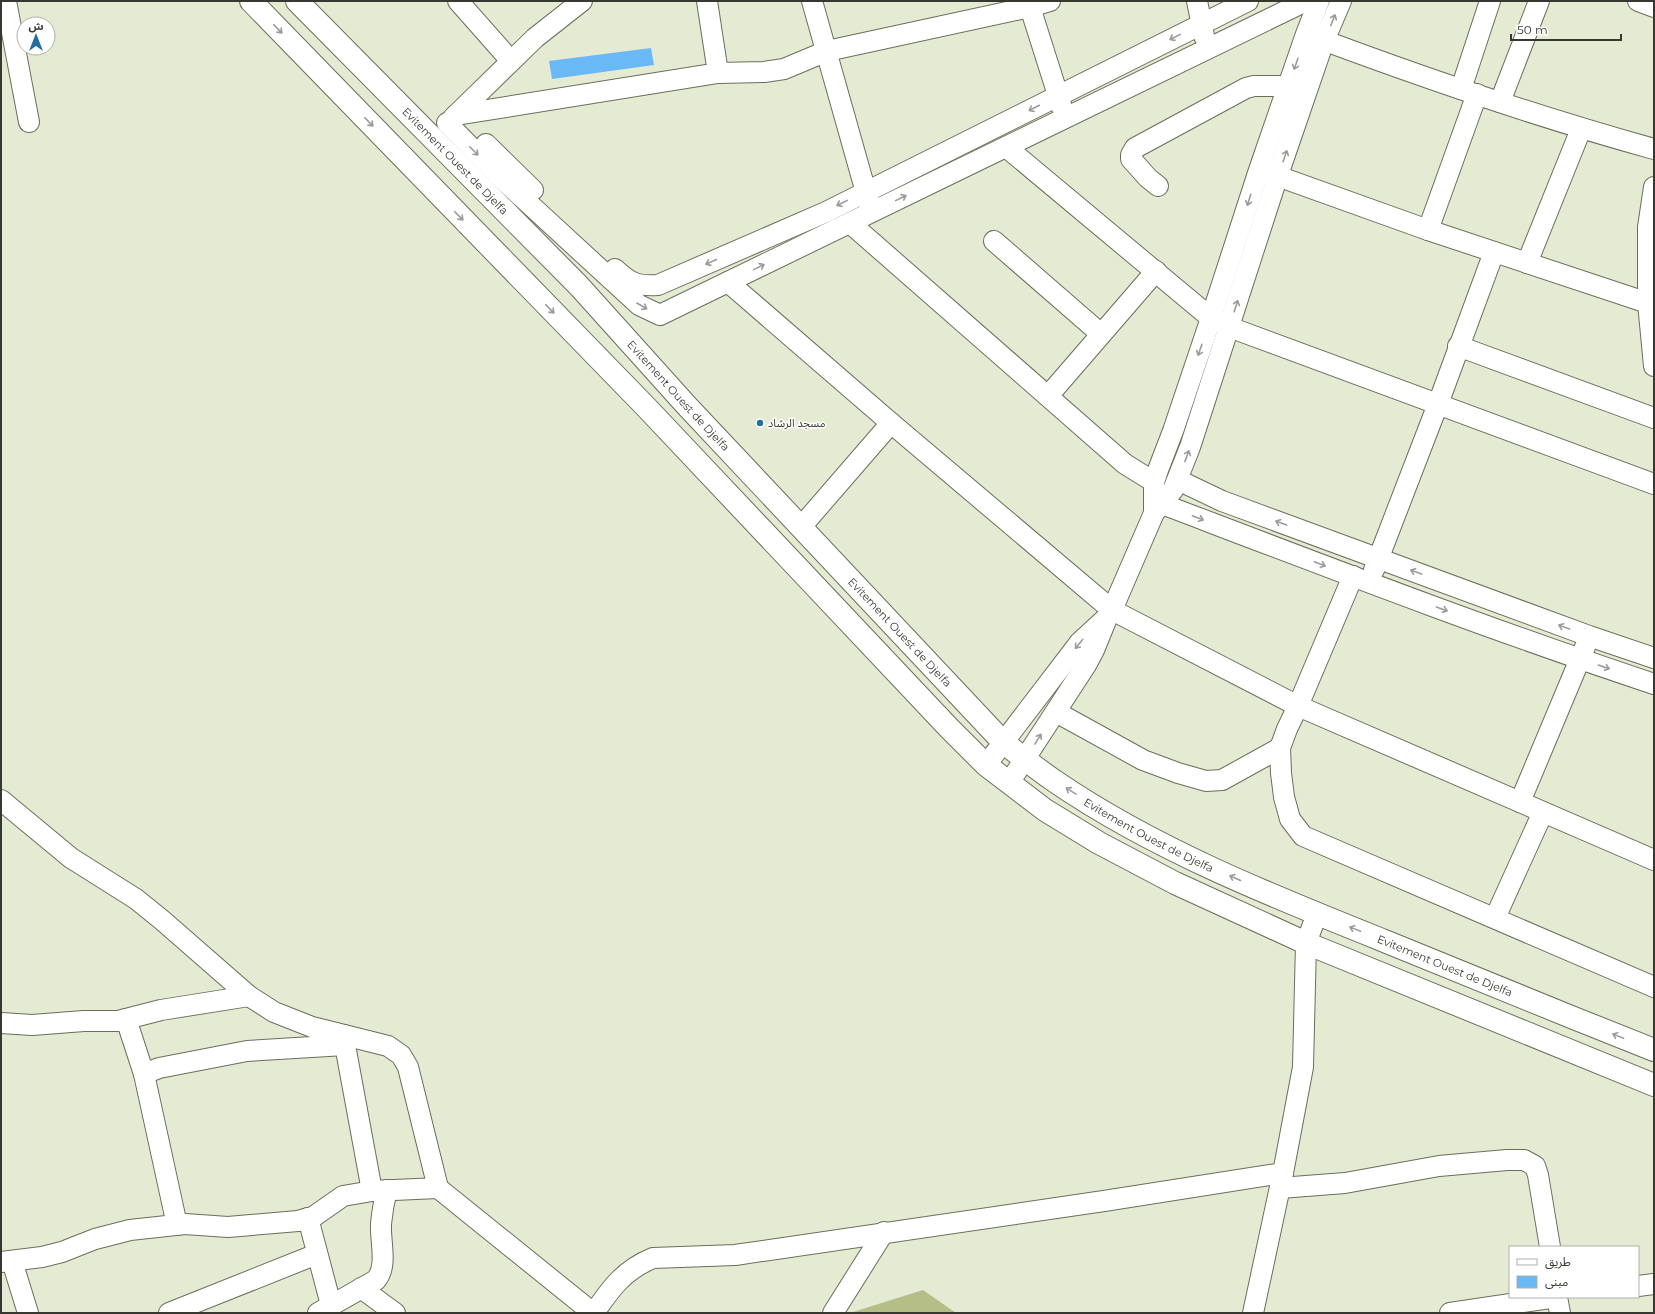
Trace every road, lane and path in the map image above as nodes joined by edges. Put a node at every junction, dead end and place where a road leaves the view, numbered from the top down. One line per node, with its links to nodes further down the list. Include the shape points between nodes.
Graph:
1 (6, 1): 31 (street)
2 (251, 1): 76 (highway, one-way to 76, via 647,408)
3 (297, 1): 32 (highway, Evitement Ouest de Djelfa)
4 (458, 1): 24 (street)
5 (582, 1): 24 (street, via 535,38)
6 (707, 1): 25 (street)
7 (812, 1): 23 (street)
8 (1050, 1): 17 (street)
9 (1197, 1): 19 (street)
10 (1248, 1): 19 (street)
11 (1306, 1): 22 (street)
12 (1319, 1): 20 (street)
13 (1341, 1): 21 (street, one-way to 13)
14 (1490, 1): 27 (street)
15 (1539, 1): 29 (street)
16 (1638, 1): 18 (street)
17 (1030, 7): 23 (street); 28 (street)
18 (1654, 7)
19 (1202, 24): 22 (street); 28 (street, one-way to 28)
20 (1306, 34): 21 (street); 26 (street, one-way to 26)
21 (1324, 41): 27 (street); 37 (street, one-way to 21)
22 (1207, 49): 30 (street)
23 (826, 51): 25 (street, via 784,69); 40 (street)
24 (511, 61): 32 (street)
25 (718, 73): 32 (street)
26 (1288, 86): 36 (street); 38 (street, via 1246,88 1135,148 1131,159)
27 (1469, 92): 29 (street); 43 (street)
28 (1058, 96): 30 (street); 40 (street, one-way to 40)
29 (1500, 102): 33 (street)
30 (1065, 118): 34 (street)
31 (29, 122)
32 (445, 125): 40 (street, one-way to 32, via 658,285 646,285 628,282); 48 (street, one-way to 48, via 639,305 660,315); 63 (highway, Evitement Ouest de Djelfa, via 579,286 687,406)
33 (1581, 129): 35 (street); 46 (street)
34 (1006, 147): 41 (street, one-way to 34); 47 (street)
35 (1654, 149)
36 (1259, 170): 37 (street); 50 (street, one-way to 50)
37 (1278, 175): 43 (street); 51 (street, one-way to 37)
38 (1158, 186)
39 (1654, 187): 49 (street, via 1648,227)
40 (866, 192): 41 (street)
41 (871, 212): 42 (street)
42 (850, 222): 48 (street, one-way to 42); 55 (street)
43 (1428, 230): 45 (street)
44 (994, 241): 52 (street)
45 (1494, 252): 46 (street); 53 (street)
46 (1527, 264): 49 (street)
47 (1156, 271): 50 (street); 52 (street)
48 (728, 282): 58 (street)
49 (1651, 303): 54 (street)
50 (1211, 318): 51 (street); 60 (street, one-way to 60)
51 (1229, 327): 56 (street); 59 (street, one-way to 51)
52 (1101, 334): 55 (street)
53 (1458, 346): 56 (street); 57 (street)
54 (1654, 366)
55 (1048, 396): 60 (street, via 1125,464)
56 (1438, 404): 61 (street); 64 (street)
57 (1654, 418)
58 (890, 423): 63 (street); 66 (street)
59 (1178, 480): 62 (street); 64 (street, one-way to 59, via 1222,501)
60 (1154, 482): 62 (street)
61 (1654, 484)
62 (1158, 509): 65 (street, one-way to 65); 66 (street)
63 (801, 526): 73 (highway, Evitement Ouest de Djelfa, via 946,684)
64 (1379, 558): 65 (street); 67 (street, one-way to 64)
65 (1361, 580): 68 (street, one-way to 68); 71 (street)
66 (1109, 614): 71 (street); 72 (street, via 1094,650); 73 (street, one-way to 73, via 1080,642)
67 (1589, 636): 68 (street); 69 (street)
68 (1579, 658): 70 (street, one-way to 70); 79 (street)
69 (1654, 658)
70 (1654, 684)
71 (1298, 706): 74 (street); 79 (street)
72 (1056, 712): 74 (street, via 1143,760 1206,781 1222,780); 75 (street, one-way to 72)
73 (1004, 743): 75 (highway, Evitement Ouest de Djelfa); 76 (street)
74 (1280, 748): 83 (street, via 1280,773 1284,797 1290,819 1303,836)
75 (1025, 760): 77 (street); 82 (highway, Evitement Ouest de Djelfa, one-way to 75, via 1199,862 1139,832 1056,783)
76 (986, 765): 77 (highway)
77 (1009, 784): 84 (highway, via 1045,810 1147,869)
78 (1, 800): 86 (street, via 71,858 136,899)
79 (1520, 802): 80 (street)
80 (1543, 812): 81 (street); 83 (street)
81 (1654, 860)
82 (1317, 914): 84 (street); 90 (highway, Evitement Ouest de Djelfa, one-way to 82)
83 (1495, 918): 85 (street)
84 (1306, 943): 92 (highway); 93 (street, via 1303,1067)
85 (1654, 987)
86 (249, 996): 87 (street, via 161,1010); 89 (street, via 274,1012)
87 (126, 1019): 88 (street, via 32,1025); 91 (street)
88 (1, 1023)
89 (344, 1040): 91 (street, via 247,1051 159,1068); 94 (street, via 388,1046 401,1055 408,1067); 95 (street)
90 (1654, 1050)
91 (144, 1074): 97 (street)
92 (1654, 1085)
93 (1282, 1181): 98 (street, via 1104,1201); 99 (street, via 1344,1183 1439,1166 1524,1160 1535,1166 1538,1175); 113 (street)
94 (438, 1188): 95 (street); 111 (street)
95 (379, 1190): 96 (street, via 343,1196); 104 (street, via 381,1274 376,1280)
96 (308, 1218): 97 (street, via 228,1227); 100 (street)
97 (177, 1225): 101 (street, via 130,1230 95,1239 62,1252)
98 (884, 1232): 111 (street, via 734,1255 653,1258 626,1273); 112 (street)
99 (1550, 1246)
100 (317, 1254): 107 (street); 109 (street)
101 (7, 1261): 108 (street)
102 (1654, 1284): 103 (street)
103 (1639, 1286)
104 (361, 1288): 107 (street); 110 (street)
105 (1550, 1298): 114 (street)
106 (1557, 1298): 115 (street)
107 (324, 1309)
108 (28, 1313)
109 (169, 1313)
110 (395, 1313)
111 (593, 1313)
112 (833, 1313)
113 (1253, 1313)
114 (1450, 1313)
115 (1560, 1313)

